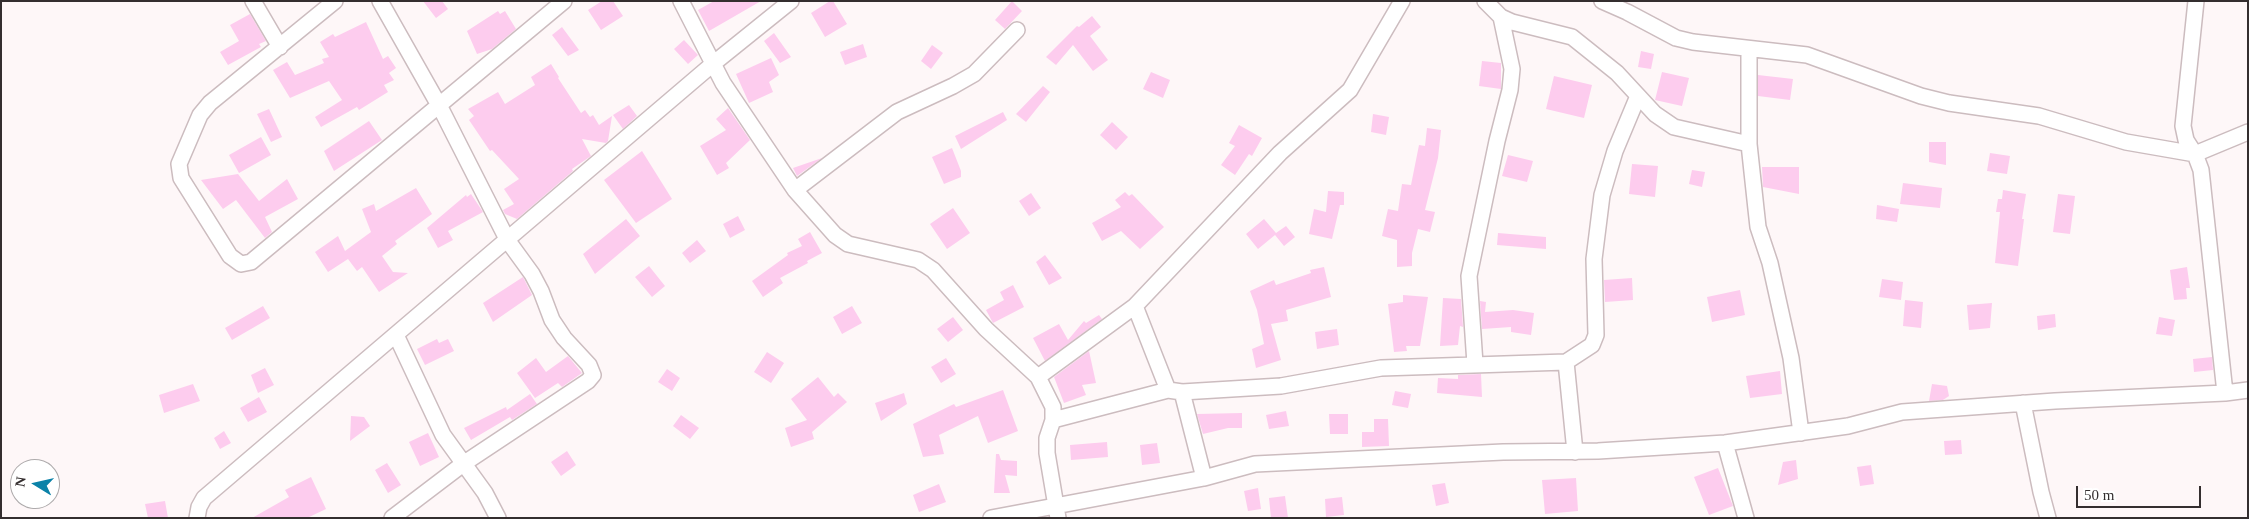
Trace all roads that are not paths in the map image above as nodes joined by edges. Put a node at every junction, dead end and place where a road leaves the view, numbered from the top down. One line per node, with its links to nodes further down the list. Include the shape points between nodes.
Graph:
1 (253, 1): 13 (street)
2 (335, 1): 13 (street)
3 (380, 1): 17 (street)
4 (564, 1): 17 (street)
5 (681, 1): 15 (street)
6 (791, 1): 15 (street)
7 (1402, 1): 23 (street, via 1350,90 1280,153)
8 (1485, 1): 11 (street)
9 (1602, 1): 14 (street, via 1676,38)
10 (2196, 1): 20 (street, via 2183,126 2186,140)
11 (1502, 17): 16 (street, via 1572,37); 26 (street, via 1512,69 1469,276)
12 (1017, 30): 21 (street, via 974,74 897,112)
13 (280, 47): 17 (street, via 210,103 200,115 179,164 181,178 230,256 241,264 251,262)
14 (1749, 49): 19 (street); 20 (street, via 1806,55 1921,96 2039,116 2126,142)
15 (714, 64): 21 (street, via 723,83); 22 (street)
16 (1638, 96): 19 (street, via 1655,114 1674,127); 25 (street, via 1615,151 1602,195 1594,259 1596,335 1592,345)
17 (440, 107): 22 (street)
18 (2248, 132): 20 (street)
19 (1749, 144): 33 (street, via 1758,227 1770,263 1791,358)
20 (2195, 154): 30 (street, via 2201,170)
21 (795, 190): 27 (street, via 835,235 848,244 918,260 932,270 986,329)
22 (508, 240): 24 (street); 36 (street, via 542,291 552,320 593,375)
23 (1135, 306): 27 (street); 28 (street)
24 (396, 336): 36 (street, via 443,435); 39 (street, via 204,498)
25 (1566, 362): 26 (street); 35 (street)
26 (1475, 364): 28 (street, via 1381,368 1281,386)
27 (1038, 377): 32 (street, via 1052,408)
28 (1175, 390): 32 (street); 37 (street)
29 (2248, 390): 30 (street)
30 (2225, 394): 31 (street)
31 (2023, 403): 33 (street, via 1902,412 1848,426); 44 (street)
32 (1053, 420): 38 (street, via 1047,453)
33 (1801, 433): 34 (street)
34 (1725, 443): 35 (street); 43 (street)
35 (1575, 452): 37 (street, via 1503,452 1255,464)
36 (463, 464): 40 (street); 41 (street, via 485,493)
37 (1204, 478): 38 (street)
38 (1056, 512): 42 (street)
39 (197, 518)
40 (392, 518)
41 (498, 518)
42 (991, 518)
43 (1746, 518)
44 (2048, 518)

